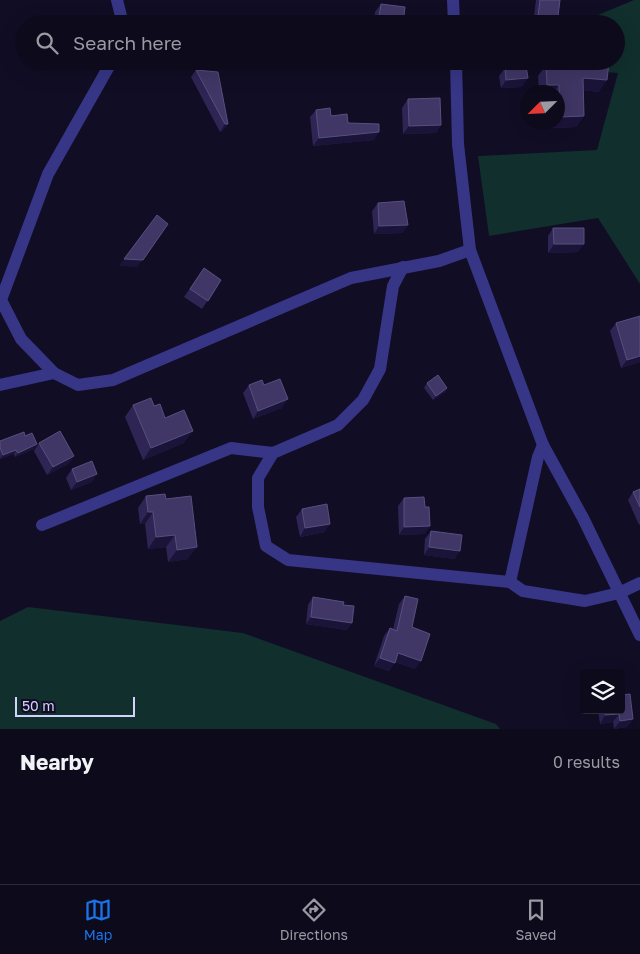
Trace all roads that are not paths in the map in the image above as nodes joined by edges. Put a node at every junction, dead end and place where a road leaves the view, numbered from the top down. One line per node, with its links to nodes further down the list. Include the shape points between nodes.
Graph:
1 (117, 0): 3 (street)
2 (452, 0): 4 (street)
3 (121, 15)
4 (453, 15)
5 (107, 70): 9 (street, via 48,174)
6 (456, 70): 7 (street, via 458,144)
7 (470, 250): 8 (street, via 439,261); 12 (street)
8 (403, 267): 10 (street, via 351,278 113,380 78,386); 13 (street, via 393,286 380,369 363,400 338,425)
9 (0, 300): 10 (street, via 21,338)
10 (54, 373): 11 (street)
11 (0, 385)
12 (543, 445): 15 (street); 17 (street, via 583,518)
13 (273, 453): 14 (street, via 231,448); 15 (street, via 258,478 258,507 266,546 288,560)
14 (42, 525)
15 (510, 582): 17 (street, via 523,591 585,602)
16 (640, 583): 17 (street)
17 (618, 593): 18 (street)
18 (640, 635)

